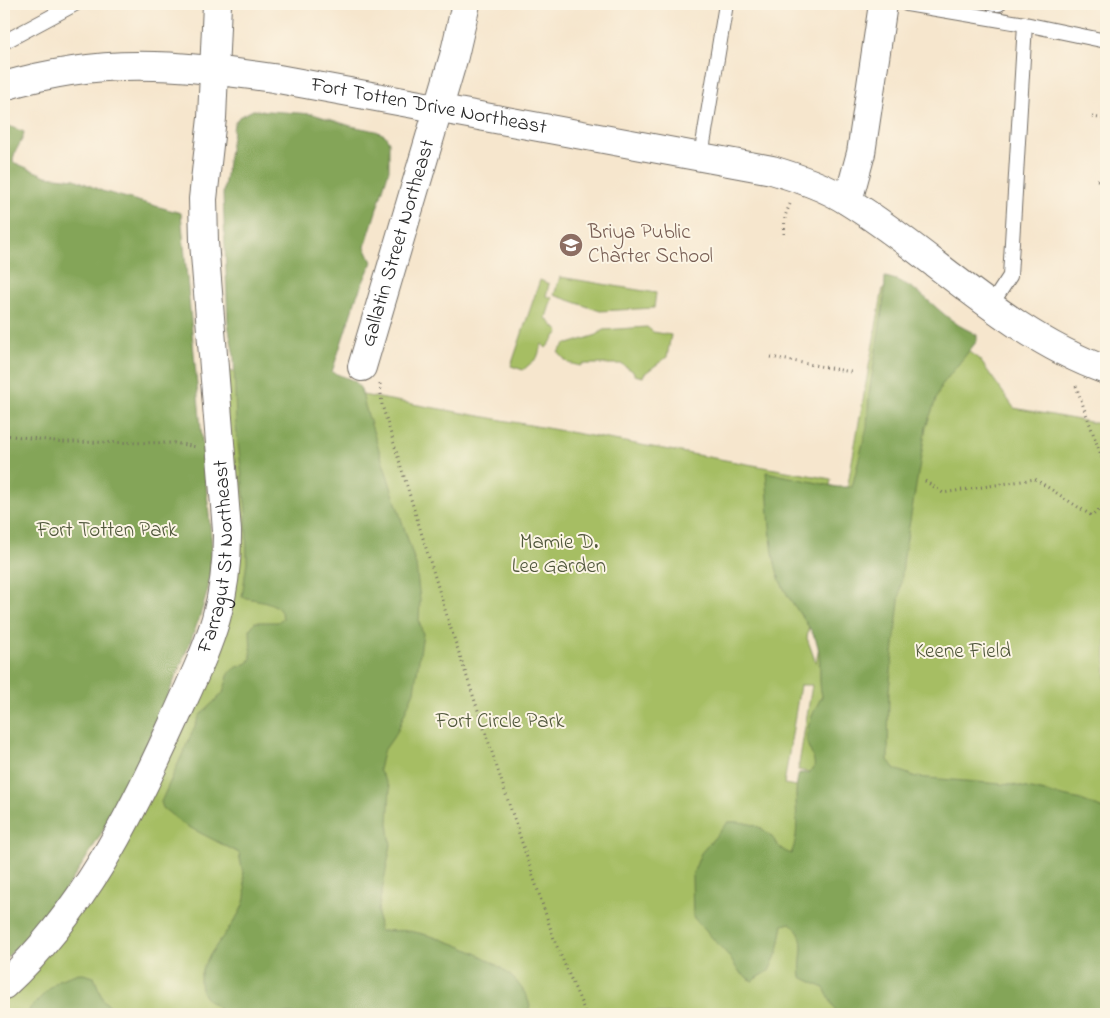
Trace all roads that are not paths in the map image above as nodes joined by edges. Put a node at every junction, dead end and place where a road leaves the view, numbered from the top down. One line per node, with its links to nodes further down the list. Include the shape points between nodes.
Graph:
1 (75, 4): 11 (lane)
2 (216, 4): 12 (street, Farragut St Northeast)
3 (466, 4): 14 (street, Gallatin Street Northeast)
4 (726, 4): 15 (lane)
5 (883, 4): 16 (street, via 861,153)
6 (907, 4): 9 (lane)
7 (993, 4): 8 (lane)
8 (999, 4)
9 (1025, 24): 10 (lane); 17 (lane, via 1010,276)
10 (1106, 40)
11 (4, 42)
12 (214, 70): 13 (street, Fort Totten Drive Northeast, via 169,65 109,66 63,71); 14 (street, Fort Totten Drive Northeast); 20 (street, Farragut St Northeast, via 203,199 228,558 223,598 212,637 138,798 105,858 43,945)
13 (4, 86)
14 (437, 108): 15 (street, Fort Totten Drive Northeast); 18 (street, Gallatin Street Northeast)
15 (702, 156): 16 (street, Fort Totten Drive Northeast, via 785,174 815,184)
16 (848, 201): 17 (street, Fort Totten Drive Northeast)
17 (991, 305): 19 (street, Fort Totten Drive Northeast, via 1048,344)
18 (362, 367)
19 (1106, 370)
20 (4, 985)

